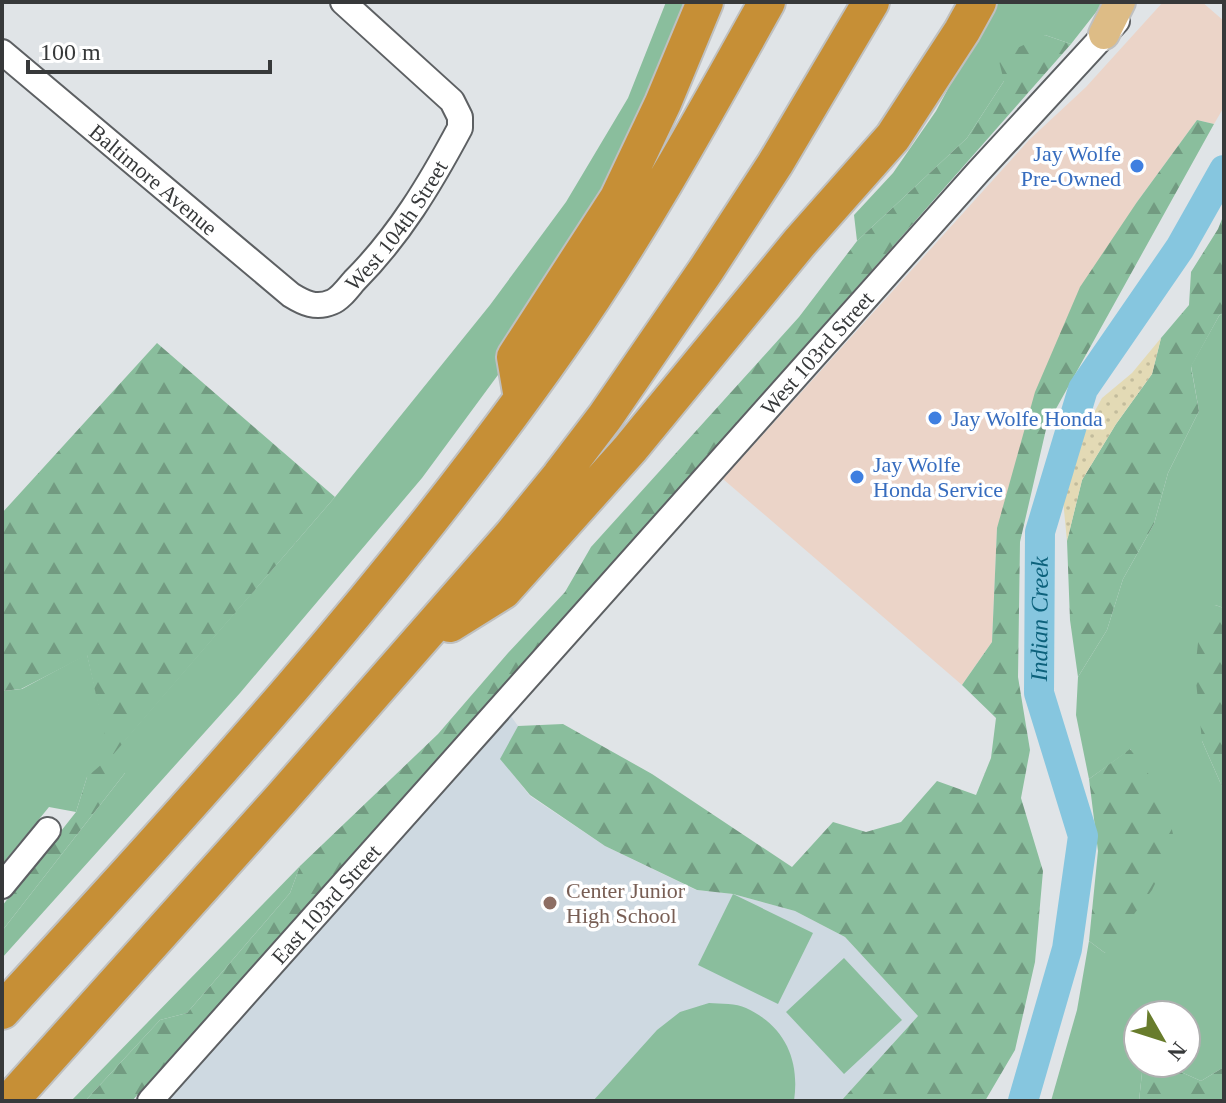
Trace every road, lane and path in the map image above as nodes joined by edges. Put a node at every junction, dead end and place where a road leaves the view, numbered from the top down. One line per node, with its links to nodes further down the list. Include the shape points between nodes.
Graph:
1 (343, 2): 10 (street, West 104th Street, via 452,101 460,128 422,197 376,259 334,302)
2 (705, 2): 11 (highway, via 618,198 515,357)
3 (767, 2): 11 (highway, via 694,133)
4 (871, 2): 12 (highway, via 775,164 605,417)
5 (978, 2): 12 (highway, via 893,137 630,449 503,591)
6 (1120, 2): 8 (main road)
7 (1134, 2): 8 (street, West 103rd Street)
8 (1104, 34): 13 (street, West 103rd Street)
9 (2, 52): 10 (street, Baltimore Avenue)
10 (306, 304)
11 (522, 398): 16 (highway, via 366,600)
12 (418, 643): 17 (highway)
13 (501, 708): 18 (street, East 103rd Street)
14 (48, 830): 15 (street)
15 (2, 886)
16 (2, 1011)
17 (10, 1101)
18 (150, 1101)

